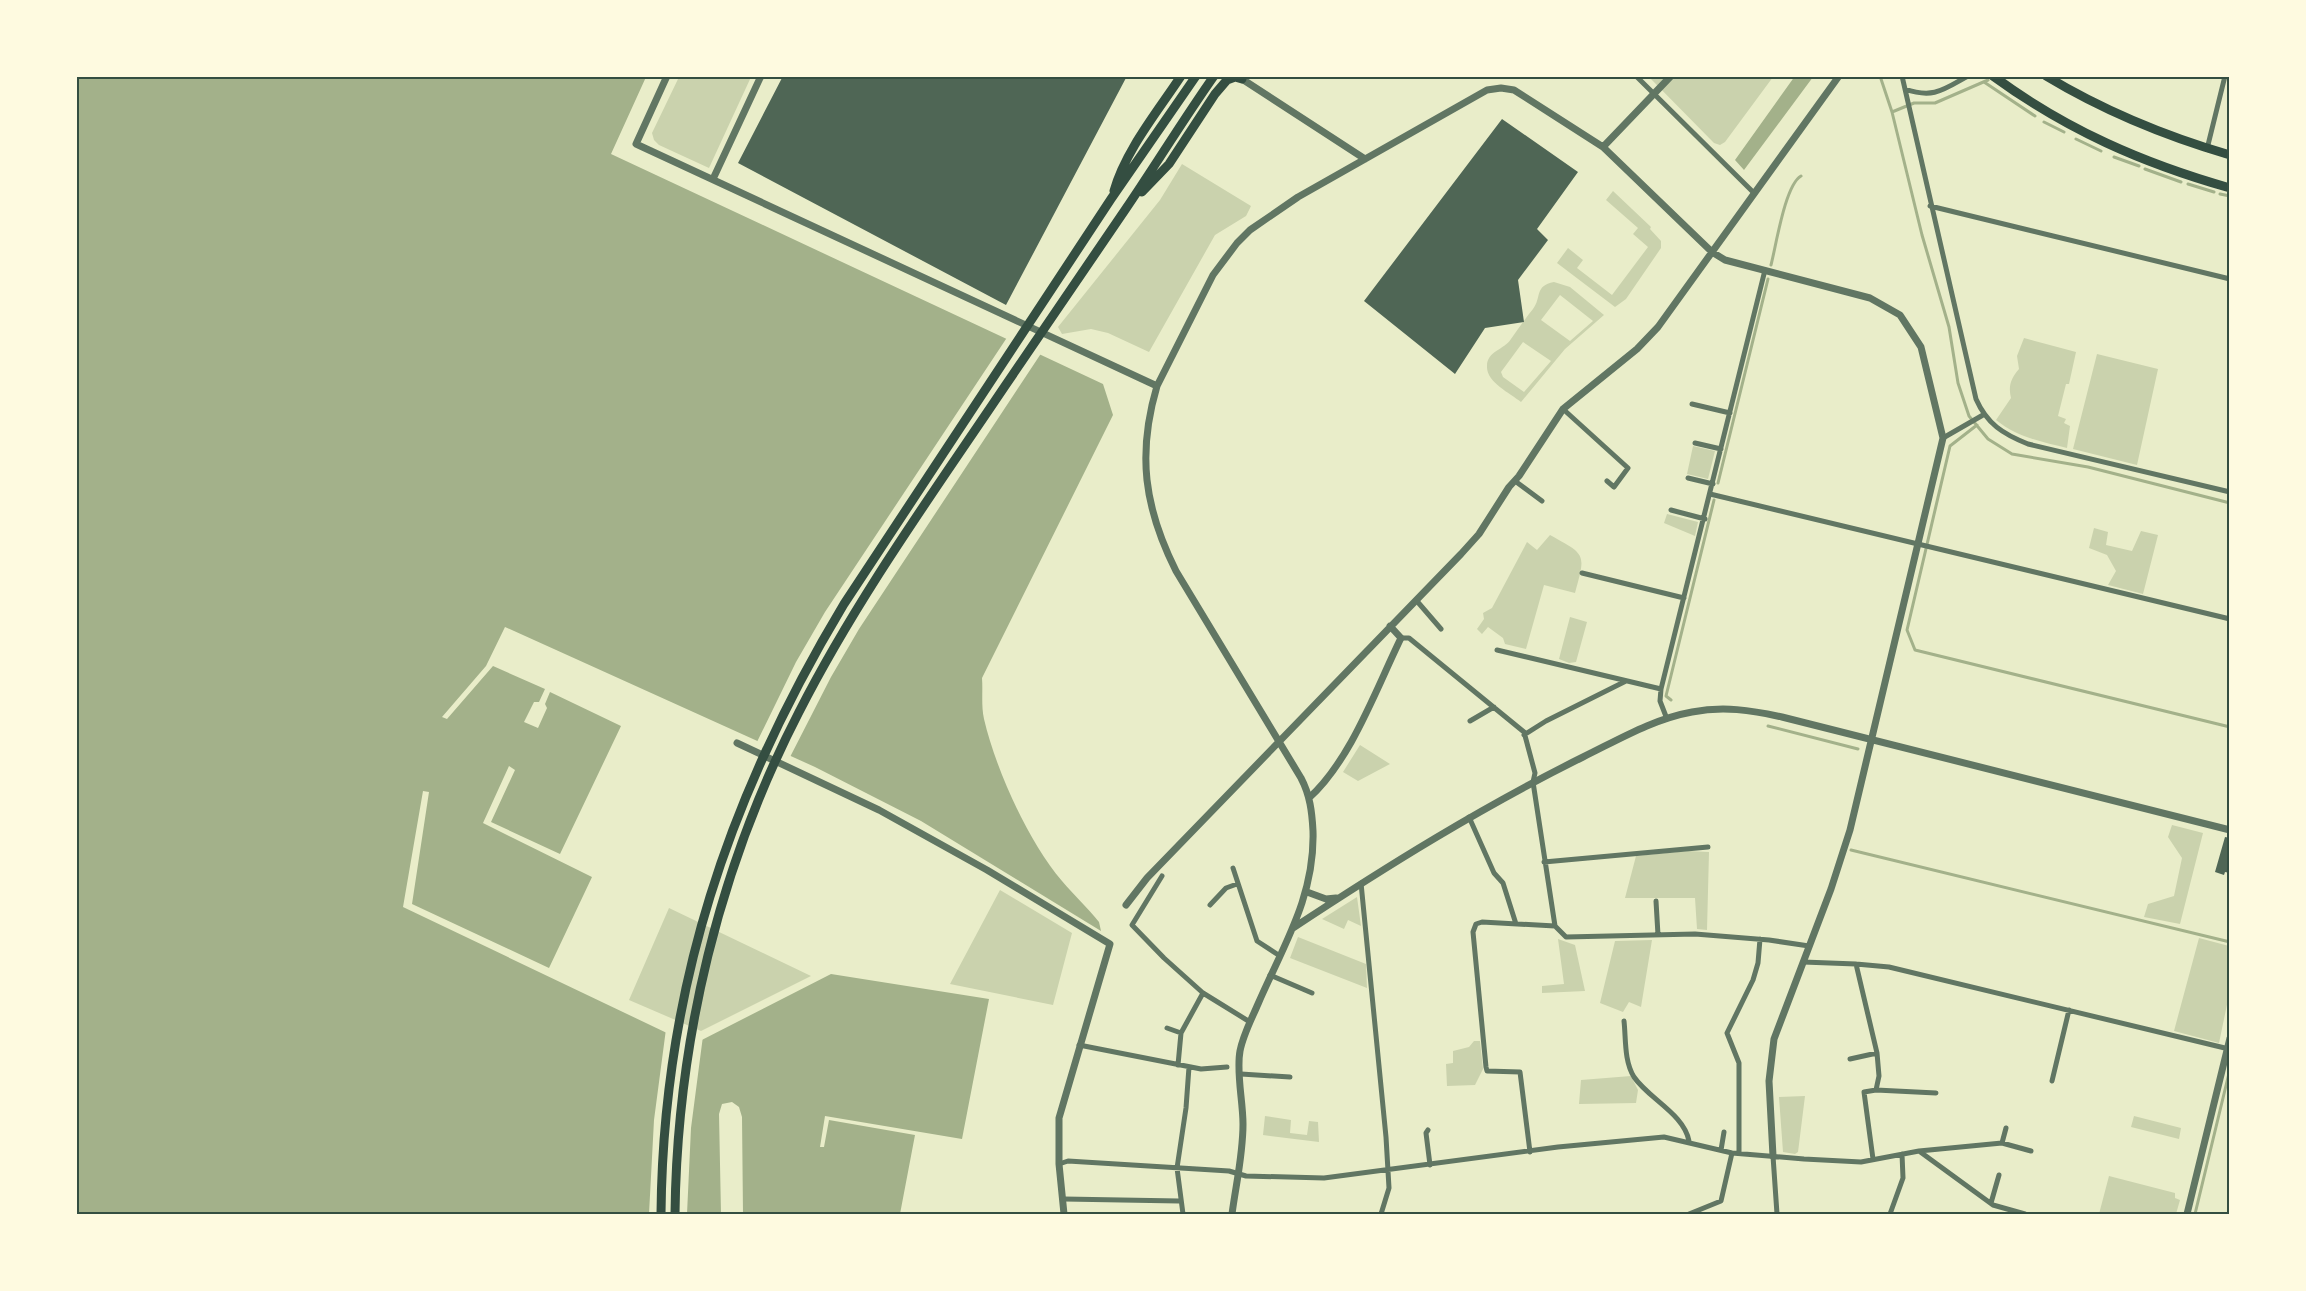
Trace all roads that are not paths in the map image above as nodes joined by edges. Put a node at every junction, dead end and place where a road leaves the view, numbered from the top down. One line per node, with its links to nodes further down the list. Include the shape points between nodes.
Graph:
1 (667, 76): 21 (street, via 636,144)
2 (762, 76): 21 (street)
3 (1181, 76): 24 (highway, via 1127,159)
4 (1196, 76): 24 (highway)
5 (1214, 76): 26 (highway)
6 (1636, 76): 16 (street)
7 (1671, 76): 16 (street)
8 (1839, 76): 23 (street)
9 (1902, 76): 15 (street)
10 (1968, 76): 15 (street, via 1937,93)
11 (1993, 76): 22 (highway, via 2074,129 2144,159)
12 (2046, 76): 18 (highway, via 2123,117)
13 (2225, 76): 18 (street)
14 (1242, 78): 20 (street); 26 (highway, via 1227,80 1169,164)
15 (1905, 92): 25 (street)
16 (1654, 94): 17 (street); 23 (street)
17 (1604, 147): 20 (street, via 1514,90 1494,88); 27 (street)
18 (2207, 149): 19 (highway)
19 (2229, 155)
20 (1365, 159): 30 (street, via 1281,207 1237,243 1213,275)
21 (713, 180): 30 (street)
22 (2229, 188)
23 (1754, 193): 27 (street)
24 (1112, 199): 133 (highway, via 844,603 789,702 743,801 711,891 684,998 668,1103)
25 (1930, 206): 29 (street); 34 (street)
26 (1124, 212): 134 (highway, via 856,611 798,712 755,808 724,897 697,1004 681,1106)
27 (1712, 252): 28 (street, via 1725,260); 32 (street, via 1648,339)
28 (1765, 270): 33 (street); 35 (street, via 1870,298 1900,315 1921,347)
29 (2229, 279)
30 (1157, 386): 63 (street, via 1145,447 1146,484 1153,519 1176,571)
31 (1692, 404): 33 (street)
32 (1563, 409): 39 (street, via 1628,468 1614,487); 40 (street)
33 (1730, 413): 37 (street)
34 (1983, 415): 35 (street); 42 (street, via 1995,427 2028,444)
35 (1943, 438): 47 (street)
36 (1695, 443): 37 (street)
37 (1721, 449): 41 (street)
38 (1688, 478): 41 (street)
39 (1607, 481)
40 (1515, 482): 44 (street); 50 (street, via 1479,534)
41 (1713, 484): 43 (street)
42 (2229, 492)
43 (1710, 494): 46 (street); 47 (street)
44 (1542, 501)
45 (1671, 510): 46 (street)
46 (1705, 519): 49 (street)
47 (1918, 545): 51 (street); 62 (street)
48 (1582, 573): 49 (street)
49 (1684, 598): 57 (street)
50 (1416, 600): 52 (street); 53 (street)
51 (2229, 619)
52 (1390, 626): 54 (street); 63 (street)
53 (1441, 628)
54 (1401, 638): 58 (street, via 1409,638); 66 (street, via 1344,753)
55 (1497, 650): 56 (street)
56 (1627, 681): 57 (street); 61 (street)
57 (1661, 689): 59 (street, via 1660,701)
58 (1494, 707): 60 (street); 61 (street)
59 (1667, 719): 62 (street, via 1690,712 1735,708); 65 (street)
60 (1470, 721)
61 (1524, 735): 65 (street, via 1535,773)
62 (1872, 741): 68 (street); 85 (street, via 1850,830)
63 (1279, 742): 66 (street); 79 (street, via 1147,878)
64 (737, 743): 98 (street, via 879,810 1110,944)
65 (1533, 782): 67 (street); 70 (street)
66 (1309, 798): 75 (street, via 1313,852)
67 (1469, 817): 73 (street); 80 (street, via 1494,873 1503,883)
68 (2229, 830)
69 (1708, 847): 70 (street)
70 (1544, 861): 81 (street)
71 (1233, 868): 74 (street)
72 (1162, 876): 90 (street, via 1132,926)
73 (1361, 883): 76 (street); 127 (street)
74 (1237, 885): 78 (street, via 1226,888); 86 (street, via 1257,941)
75 (1306, 892): 76 (street, via 1326,899); 82 (street)
76 (1339, 898): 82 (street)
77 (1656, 901): 83 (street)
78 (1210, 904)
79 (1126, 905)
80 (1516, 924): 81 (street); 118 (street, via 1482,922 1476,924 1473,932 1485,1066 1487,1071 1520,1072)
81 (1555, 926): 83 (street, via 1566,937)
82 (1293, 928): 86 (street)
83 (1658, 935): 84 (street)
84 (1760, 939): 85 (street); 120 (street, via 1754,980 1727,1033 1739,1063)
85 (1809, 946): 87 (street)
86 (1280, 956): 89 (street)
87 (1803, 962): 88 (street); 122 (street, via 1773,1039 1769,1081)
88 (1856, 963): 92 (street, via 1889,967); 100 (street)
89 (1270, 975): 91 (street); 93 (street)
90 (1203, 993): 93 (street); 96 (street)
91 (1312, 993)
92 (2069, 1010): 99 (street); 107 (street)
93 (1250, 1022): 105 (street, via 1240,1051)
94 (1624, 1022): 113 (street, via 1633,1076 1676,1118)
95 (1167, 1028): 96 (street)
96 (1181, 1033): 102 (street)
97 (2229, 1038): 99 (street)
98 (1079, 1045): 102 (street); 124 (street, via 1059,1118)
99 (2228, 1049): 143 (street)
100 (1877, 1053): 101 (street); 108 (street)
101 (1850, 1059)
102 (1178, 1065): 103 (street)
103 (1189, 1067): 104 (street); 126 (street)
104 (1227, 1067)
105 (1241, 1074): 106 (street); 128 (street, via 1243,1135)
106 (1290, 1077)
107 (2052, 1081)
108 (1876, 1090): 109 (street); 123 (street, via 1864,1092)
109 (1936, 1093)
110 (2006, 1128): 114 (street)
111 (1428, 1130): 125 (street)
112 (1724, 1132): 115 (street)
113 (1689, 1141): 115 (street); 118 (street, via 1641,1138)
114 (2002, 1143): 116 (street); 117 (street)
115 (1720, 1150): 119 (street)
116 (1919, 1151): 121 (street); 132 (street)
117 (2031, 1151)
118 (1530, 1152): 125 (street)
119 (1732, 1153): 120 (street); 139 (street, via 1721,1201)
120 (1739, 1153): 122 (street)
121 (1902, 1154): 123 (street); 141 (street, via 1903,1178)
122 (1773, 1156): 123 (street, via 1861,1162); 140 (street)
123 (1873, 1159)
124 (1059, 1164): 126 (street, via 1068,1161); 130 (street)
125 (1430, 1165): 127 (street)
126 (1177, 1168): 128 (street); 131 (street)
127 (1388, 1170): 128 (street, via 1297,1179); 138 (street, via 1389,1188)
128 (1239, 1174): 137 (street)
129 (1998, 1175): 132 (street)
130 (1064, 1199): 131 (street); 135 (street)
131 (1179, 1201): 136 (street)
132 (1991, 1203): 142 (street)
133 (661, 1215)
134 (675, 1215)
135 (1064, 1215)
136 (1183, 1215)
137 (1232, 1215)
138 (1381, 1215)
139 (1689, 1215)
140 (1777, 1215)
141 (1890, 1215)
142 (2025, 1215)
143 (2187, 1215)

